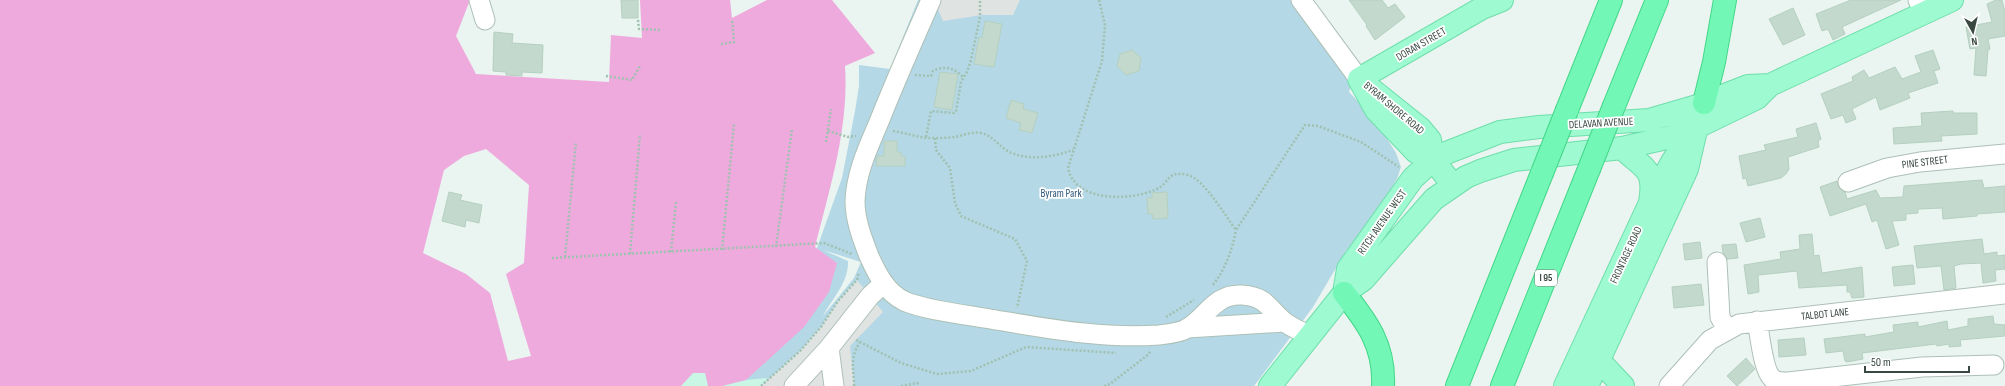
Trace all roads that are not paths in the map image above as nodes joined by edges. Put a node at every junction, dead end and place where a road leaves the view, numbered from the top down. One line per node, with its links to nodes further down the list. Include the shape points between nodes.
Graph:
1 (479, 0): 11 (street)
2 (931, 0): 23 (street, via 859,170 855,200 864,255)
3 (1301, 0): 12 (street, BYRAM SHORE ROAD)
4 (1502, 0): 9 (main road, DORAN STREET)
5 (1611, 0): 39 (highway, bridge)
6 (1657, 0): 40 (highway, I 95, bridge)
7 (1725, 0): 14 (highway)
8 (1952, 0): 10 (main road, DELAVAN AVENUE)
9 (1485, 4): 12 (main road, DORAN STREET)
10 (1921, 6): 13 (main road, DELAVAN AVENUE)
11 (484, 20)
12 (1359, 79): 18 (main road, BYRAM SHORE ROAD, via 1420,128 1430,140)
13 (1770, 85): 14 (main road, DELAVAN AVENUE, via 1748,86); 15 (main road, DELAVAN AVENUE, via 1756,98)
14 (1704, 103): 15 (main road, FRONTAGE ROAD); 18 (main road, DELAVAN AVENUE, via 1671,115 1632,122 1539,127 1500,132 1469,142)
15 (1695, 128): 16 (main road, DELAVAN AVENUE); 21 (main road, FRONTAGE ROAD, via 1672,162); 33 (main road, FRONTAGE ROAD, via 1687,169)
16 (1622, 148): 20 (main road, DELAVAN AVENUE, via 1514,160 1480,171); 21 (main road, via 1640,162 1649,174 1652,181)
17 (2005, 154): 19 (street, PINE STREET, via 1913,163 1887,168)
18 (1433, 160): 20 (main road); 24 (main road, RITCH AVENUE WEST, via 1413,178 1348,269)
19 (1848, 182)
20 (1453, 185): 24 (main road, RITCH AVENUE WEST, via 1434,199 1362,280)
21 (1649, 205): 31 (main road, FRONTAGE ROAD)
22 (1717, 262): 29 (street, via 1720,317)
23 (884, 284): 28 (street, via 894,295 905,301 939,310 1088,334 1160,335); 32 (street, via 870,296)
24 (1344, 292): 30 (main road, RITCH AVENUE WEST); 38 (highway, via 1368,322 1382,366)
25 (2005, 294): 26 (street, TALBOT LANE)
26 (1757, 321): 29 (street, TALBOT LANE, via 1738,324); 34 (street, via 1766,368 1771,378 1776,381 1788,382 1922,367)
27 (1285, 322): 28 (street); 28 (street, via 1267,303 1252,296 1240,295 1227,296 1215,303); 30 (street)
28 (1187, 328)
29 (1727, 330): 44 (street, TALBOT LANE, via 1710,340)
30 (1310, 335): 37 (main road, RITCH AVENUE WEST)
31 (1584, 343): 33 (main road); 41 (main road, FRONTAGE ROAD)
32 (829, 348): 35 (street); 36 (street)
33 (1599, 362): 42 (main road, FRONTAGE ROAD); 43 (main road)
34 (1994, 365)
35 (794, 386)
36 (834, 386)
37 (1270, 386)
38 (1384, 386)
39 (1457, 386)
40 (1502, 386)
41 (1565, 386)
42 (1587, 386)
43 (1623, 386)
44 (1669, 386)

